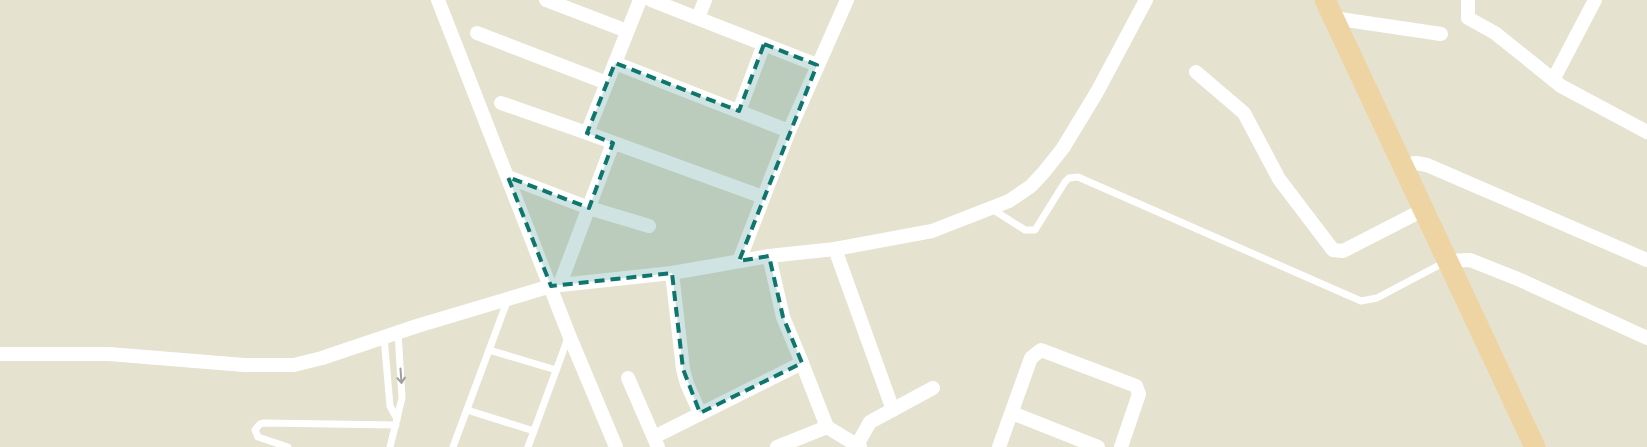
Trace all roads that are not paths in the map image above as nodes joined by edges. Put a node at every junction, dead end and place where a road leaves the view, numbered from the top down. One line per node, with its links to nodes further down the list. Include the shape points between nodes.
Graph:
1 (438, 0): 28 (street)
2 (546, 0): 12 (street)
3 (640, 0): 12 (street)
4 (651, 0): 11 (street)
5 (705, 0): 11 (street)
6 (846, 0): 17 (street)
7 (1146, 0): 31 (street, via 1063,148 1031,186)
8 (1468, 0): 19 (street, via 1468,18 1495,33)
9 (1595, 0): 19 (street)
10 (1329, 9): 14 (street); 27 (main road)
11 (698, 18): 15 (street)
12 (627, 31): 16 (street)
13 (477, 33): 20 (street)
14 (1441, 34)
15 (764, 44): 17 (street); 22 (street)
16 (615, 62): 20 (street); 22 (street)
17 (817, 65): 23 (street)
18 (1196, 72): 32 (street, via 1244,113 1279,179 1334,250 1343,251)
19 (1553, 80): 24 (street)
20 (607, 83): 25 (street)
21 (501, 104): 25 (street)
22 (739, 111): 23 (street)
23 (789, 131): 29 (street)
24 (1647, 132)
25 (587, 133): 26 (street)
26 (613, 143): 29 (street); 30 (street)
27 (1402, 165): 32 (main road); 36 (street, via 1427,165)
28 (508, 177): 30 (street); 40 (street)
29 (763, 197): 37 (street)
30 (589, 208): 33 (street); 40 (street)
31 (991, 209): 34 (street, via 932,231); 38 (lane, via 1025,230 1035,230 1065,182 1078,177 1361,301 1377,298)
32 (1423, 210): 38 (main road)
33 (649, 226)
34 (835, 249): 35 (street); 52 (street)
35 (770, 256): 37 (street); 47 (street, via 783,317)
36 (1647, 260)
37 (739, 261): 39 (street)
38 (1447, 261): 44 (street, via 1470,260); 69 (main road)
39 (672, 273): 40 (street); 53 (street, via 683,368)
40 (556, 285): 41 (street); 43 (street)
41 (508, 298): 42 (street); 45 (lane)
42 (391, 335): 46 (street, via 294,365 268,366 137,355); 55 (lane, via 390,406); 55 (lane, one-way to 55, via 402,398)
43 (569, 335): 48 (lane); 64 (street)
44 (1647, 338)
45 (489, 350): 48 (lane); 51 (lane)
46 (0, 354)
47 (802, 363): 53 (street); 56 (street)
48 (556, 370): 57 (lane)
49 (628, 378): 58 (street)
50 (933, 388): 52 (street)
51 (466, 410): 57 (lane); 62 (lane)
52 (893, 410): 59 (street, via 870,422)
53 (700, 413): 58 (street)
54 (1012, 413): 66 (street); 67 (street); 68 (street, via 1031,358 1041,350 1050,352 1139,389)
55 (396, 422): 60 (lane, via 264,423 255,430 258,437); 61 (lane)
56 (827, 427): 59 (street); 65 (street)
57 (534, 431): 63 (lane)
58 (656, 442)
59 (858, 446)
60 (288, 447)
61 (390, 447)
62 (453, 447)
63 (528, 447)
64 (616, 447)
65 (777, 447)
66 (999, 447)
67 (1098, 447)
68 (1122, 447)
69 (1535, 447)

